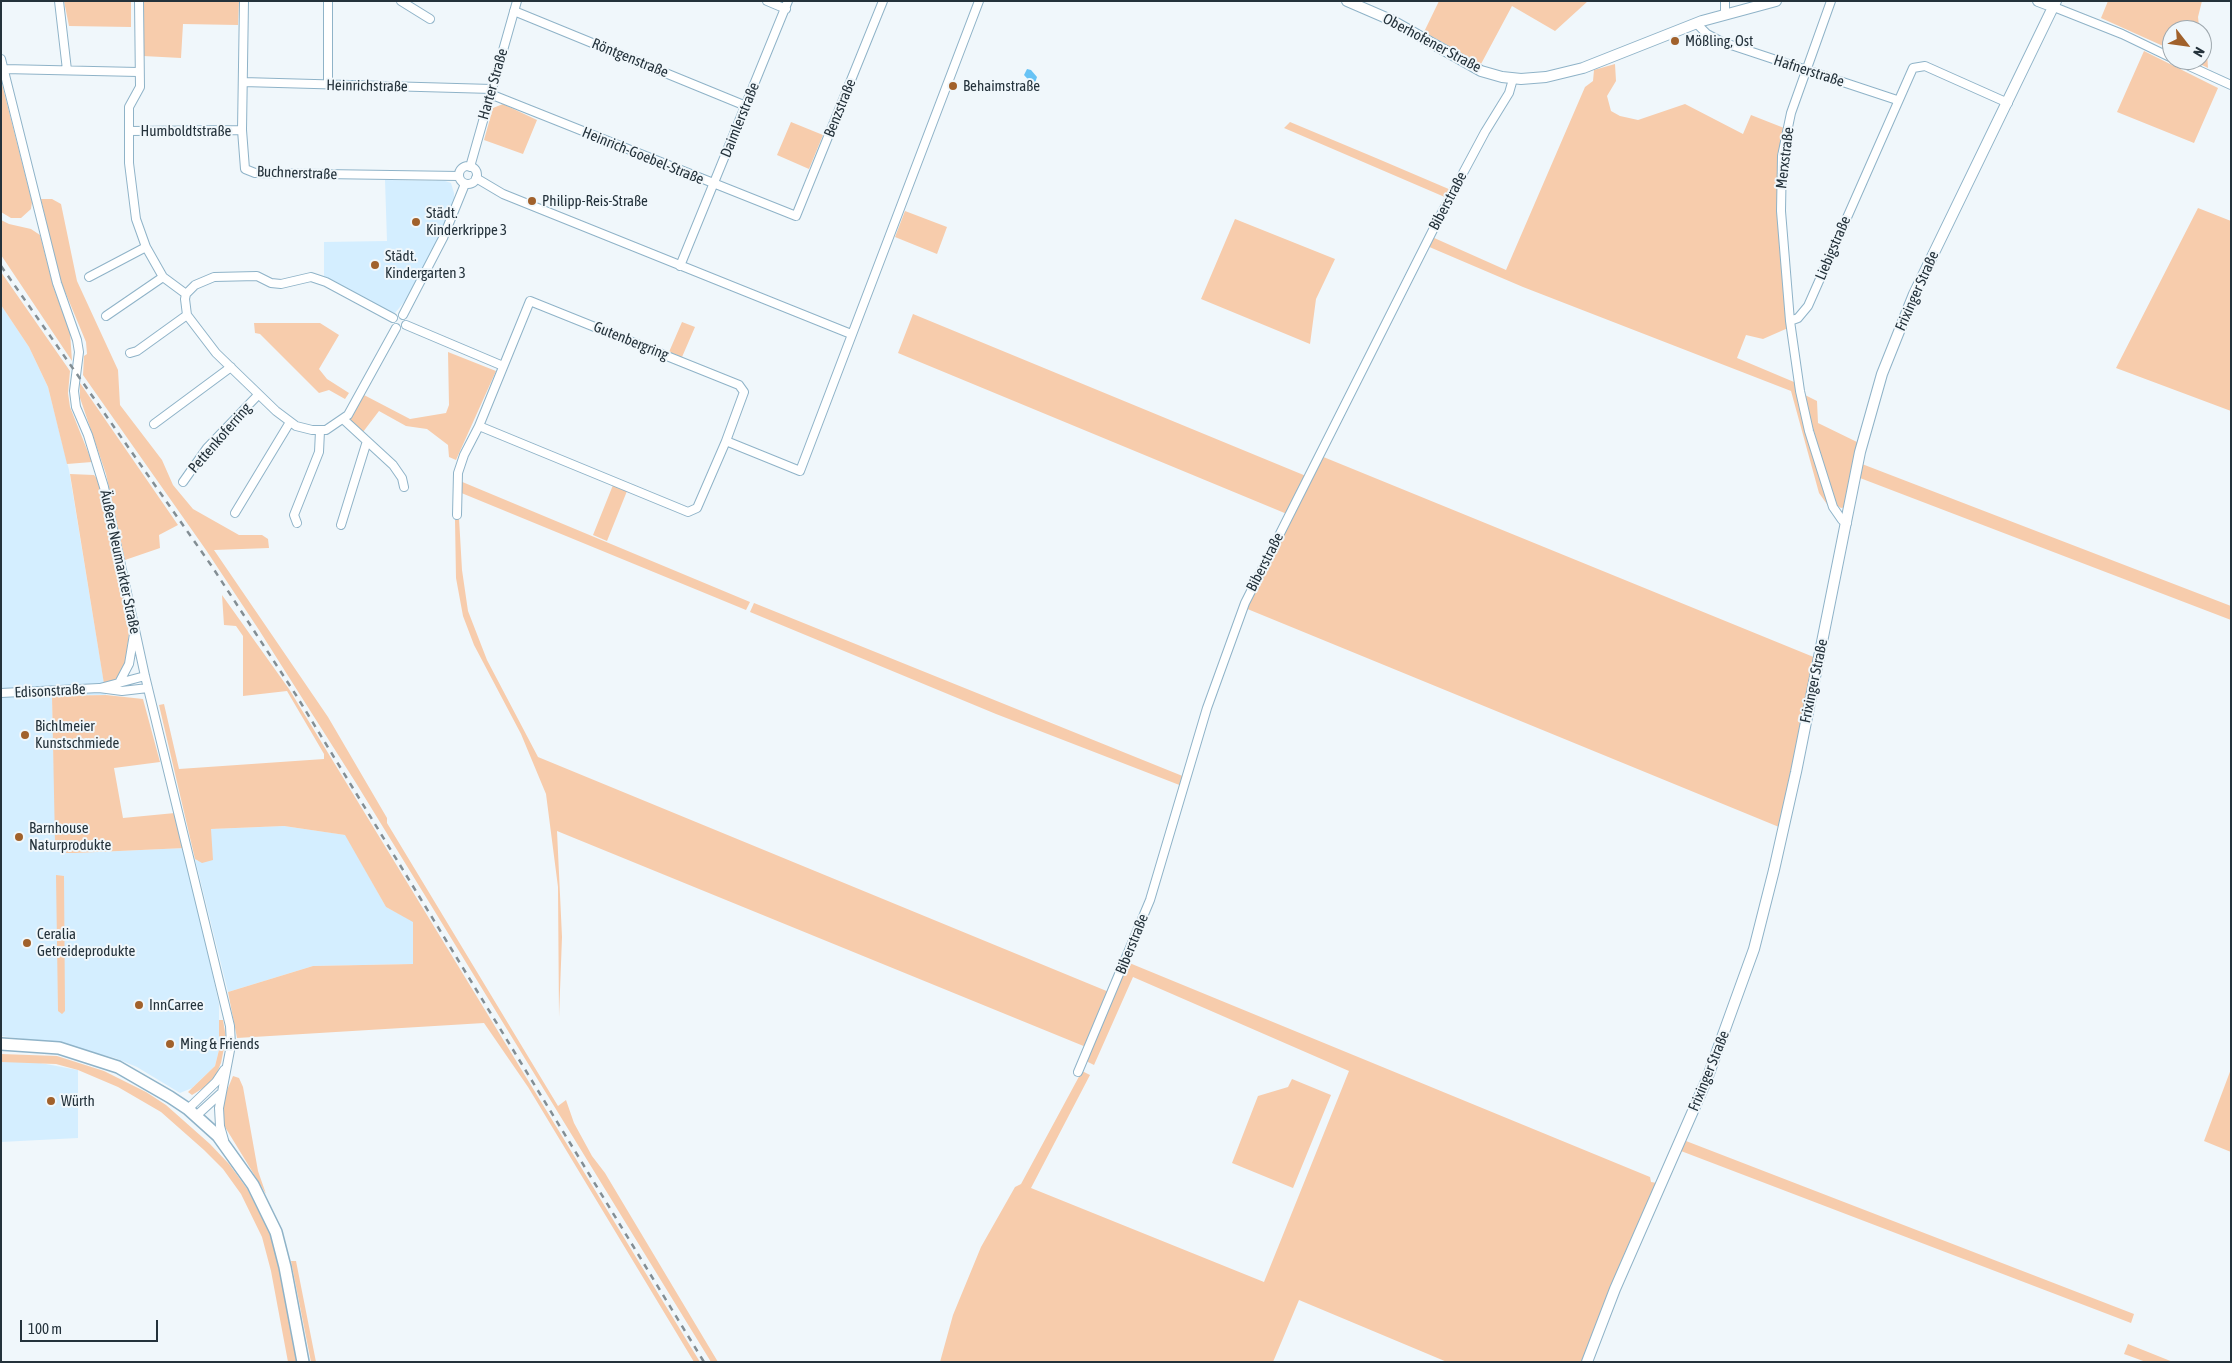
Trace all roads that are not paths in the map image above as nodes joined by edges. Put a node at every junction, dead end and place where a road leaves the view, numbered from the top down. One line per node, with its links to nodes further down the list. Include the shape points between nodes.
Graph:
1 (59, 1): 24 (street)
2 (139, 1): 27 (street)
3 (244, 1): 29 (street, Buchnerstraße)
4 (328, 1): 30 (street)
5 (401, 1): 19 (street)
6 (516, 1): 17 (street, Harter Straße)
7 (767, 1): 16 (street)
8 (883, 1): 43 (street, Benzstraße)
9 (979, 1): 56 (street)
10 (1347, 1): 28 (street, Oberhofener Straße, via 1391,20 1481,71)
11 (1725, 1): 18 (street)
12 (1776, 1): 18 (street, Oberhofener Straße)
13 (1831, 1): 26 (street, Merxstraße)
14 (2038, 1): 15 (street)
15 (2055, 4): 21 (street); 34 (street, Frixinger Straße)
16 (787, 5): 35 (street, Daimlerstraße)
17 (514, 11): 32 (street, Harter Straße); 35 (street, Röntgenstraße)
18 (1725, 14): 20 (street, Oberhofener Straße)
19 (430, 19)
20 (1697, 24): 26 (street, Hafnerstraße, via 1709,36 1722,42); 28 (street, Oberhofener Straße, via 1583,68 1546,77)
21 (2162, 53)
22 (1, 59): 23 (street, Äußere Neumarkter Straße)
23 (4, 69): 24 (street); 75 (street, Äußere Neumarkter Straße, via 57,283 77,340 76,407 104,487)
24 (67, 70): 27 (street)
25 (2197, 70): 31 (street)
26 (1806, 71): 33 (street, Hafnerstraße); 53 (street, Merxstraße, via 1786,134 1780,182)
27 (138, 72): 37 (street, via 140,87 129,107)
28 (1513, 79): 83 (street, Biberstraße, via 1510,93 1439,218 1244,603 1207,708 1150,900)
29 (243, 82): 30 (street, Heinrichstraße); 36 (street, Buchnerstraße)
30 (328, 85): 32 (street, Heinrichstraße)
31 (2231, 86)
32 (491, 92): 38 (street, Harter Straße); 42 (street, Heinrich-Goebel-Straße)
33 (1897, 100): 34 (street, Liebigstraße, via 1910,72 1920,66); 53 (street, Liebigstraße, via 1808,306 1798,318)
34 (2008, 103): 73 (street, Frixinger Straße, via 1914,294 1891,349 1862,444)
35 (746, 106): 42 (street, Daimlerstraße)
36 (242, 130): 37 (street, Humboldtstraße); 39 (street, Buchnerstraße, via 243,165 249,172)
37 (129, 131): 44 (street, Humboldtstraße, via 129,163 136,219)
38 (470, 167): 39 (street, via 464,167); 40 (street, via 476,171)
39 (459, 176): 41 (street)
40 (476, 178): 41 (street); 45 (street, via 503,194)
41 (465, 184): 50 (street, via 443,238)
42 (714, 184): 43 (street, Heinrich-Goebel-Straße); 45 (street, Daimlerstraße)
43 (796, 216)
44 (146, 248): 46 (street); 47 (street, Humboldtstraße)
45 (680, 266): 56 (street)
46 (88, 276)
47 (163, 277): 48 (street, Humboldtstraße); 51 (street)
48 (186, 294): 49 (street); 52 (street, via 201,281 214,277 257,276 281,284 306,277 316,278)
49 (187, 315): 57 (street); 59 (street, Pettenkoferring)
50 (403, 315): 52 (street); 54 (street)
51 (106, 316)
52 (393, 318): 55 (street)
53 (1790, 321): 73 (street, via 1809,431 1833,507)
54 (406, 325): 55 (street); 58 (street)
55 (396, 328): 61 (street)
56 (851, 334): 67 (street, via 800,471)
57 (130, 353)
58 (503, 366): 64 (street, Gutenbergring); 67 (street, Gutenbergring, via 530,301 740,385 744,392)
59 (231, 367): 60 (street, Pettenkoferring); 63 (street)
60 (258, 395): 62 (street, Pettenkoferring); 68 (street, Pettenkoferring, via 207,448)
61 (343, 419): 65 (street); 66 (street)
62 (290, 422): 65 (street, Pettenkoferring, via 301,428); 70 (street)
63 (154, 424)
64 (479, 426): 67 (street, Gutenbergring, via 688,512 697,508); 71 (street, Gutenbergring, via 458,474)
65 (320, 431): 72 (street, via 319,452 294,515)
66 (367, 441): 69 (street, via 399,472); 74 (street)
67 (726, 441)
68 (183, 482)
69 (404, 487)
70 (235, 512)
71 (457, 515)
72 (297, 523)
73 (1847, 523): 88 (street, Frixinger Straße, via 1776,862 1754,949 1707,1079 1615,1289)
74 (341, 525)
75 (134, 627): 76 (street, Äußere Neumarkter Straße); 77 (street, via 129,664)
76 (145, 676): 77 (street, Edisonstraße); 79 (street, Äußere Neumarkter Straße)
77 (119, 682): 78 (street, Edisonstraße)
78 (98, 688): 79 (street, Edisonstraße, via 122,691); 80 (street, Edisonstraße)
79 (148, 688): 82 (street, Äußere Neumarkter Straße, via 230,1026)
80 (1, 693)
81 (1, 1044): 85 (main road, Äußere Neumarkter Straße, via 38,1045 83,1055 134,1075)
82 (226, 1069): 84 (street, Äußere Neumarkter Straße); 85 (street)
83 (1078, 1072)
84 (222, 1092): 85 (street, via 213,1102); 86 (street, Äußere Neumarkter Straße, via 219,1121)
85 (192, 1113): 86 (main road, Äußere Neumarkter Straße)
86 (228, 1148): 87 (main road, Äußere Neumarkter Straße, via 253,1185 276,1232)
87 (303, 1362)
88 (1587, 1362)

